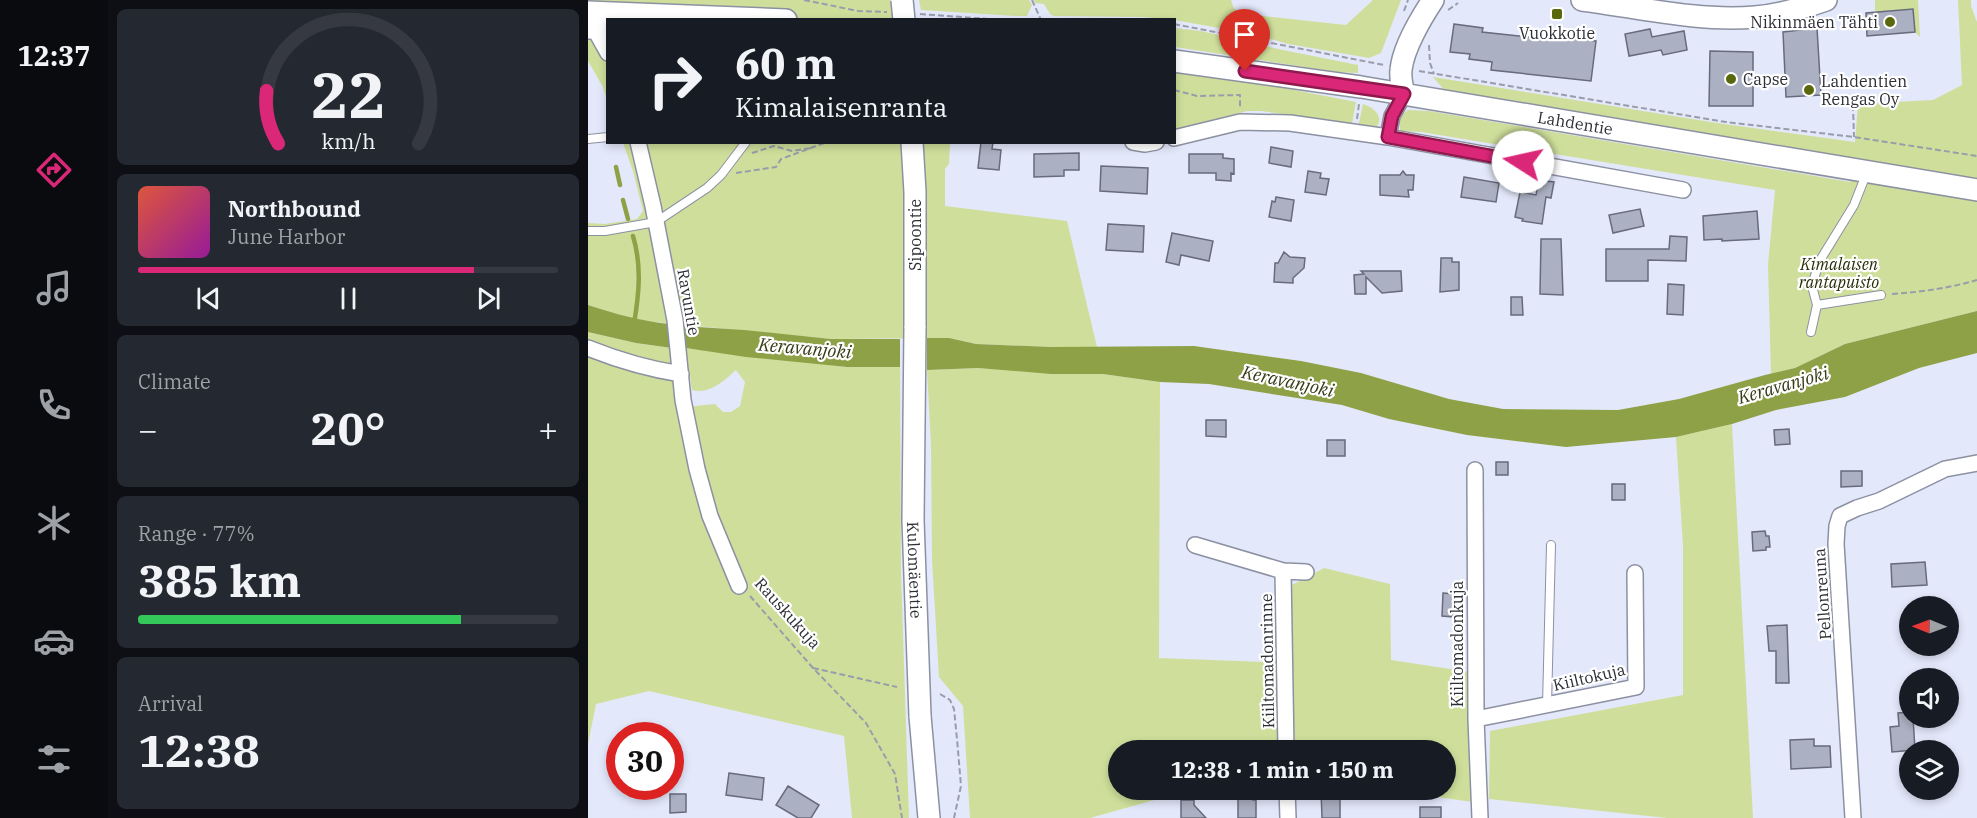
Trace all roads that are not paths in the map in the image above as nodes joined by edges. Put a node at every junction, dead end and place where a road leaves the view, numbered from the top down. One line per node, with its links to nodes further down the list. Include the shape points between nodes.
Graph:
1 (902, 0): 8 (main road, bridge)
2 (1582, 0): 4 (main road)
3 (1826, 0): 4 (main road, via 1797,10 1754,17 1678,14)
4 (1618, 2)
5 (1435, 3): 11 (main road, via 1424,14 1422,35 1405,55 1401,69)
6 (601, 16): 7 (main road); 9 (street)
7 (694, 18)
8 (904, 18)
9 (606, 42)
10 (1176, 61): 11 (main road, Lahdentie)
11 (1404, 94): 13 (street, via 1392,116); 19 (main road, Lahdentie)
12 (606, 137): 15 (lane)
13 (1388, 137): 14 (street, via 1290,123 1240,122); 20 (street)
14 (1176, 138)
15 (588, 140)
16 (638, 144): 22 (street, Ravuntie)
17 (744, 144): 22 (lane, via 707,188)
18 (912, 144): 26 (main road, Sipoontie)
19 (1867, 171): 21 (main road, Lahdentie); 25 (lane, via 1854,205 1819,262 1812,286)
20 (1683, 190)
21 (1977, 190)
22 (656, 222): 23 (lane); 29 (street, Ravuntie)
23 (588, 231)
24 (1881, 295): 25 (lane)
25 (1817, 305): 27 (lane)
26 (915, 328): 42 (main road, Kulomäentie, bridge, via 913,520 920,716)
27 (1811, 332)
28 (588, 348): 29 (street, via 635,365)
29 (681, 374): 37 (street, Rauskukuja, via 683,400 710,516)
30 (1977, 463): 45 (street, Pellonreuna, via 1945,469 1840,516 1836,544)
31 (1475, 470): 39 (street, Kiiltomadonkuja)
32 (1195, 544): 34 (street, Kiiltomadonrinne)
33 (1551, 545): 38 (lane)
34 (1283, 571): 35 (street, Kiiltomadonrinne); 40 (street, Kiiltomadonrinne)
35 (1306, 572)
36 (1635, 573): 38 (street, Kiiltokuja, via 1636,687)
37 (740, 586)
38 (1547, 705): 39 (street, Kiiltokuja)
39 (1476, 719): 44 (street, Kiiltomadonkuja)
40 (1286, 740)
41 (1287, 800): 43 (street)
42 (930, 815)
43 (1288, 818)
44 (1480, 818)
45 (1853, 818)

